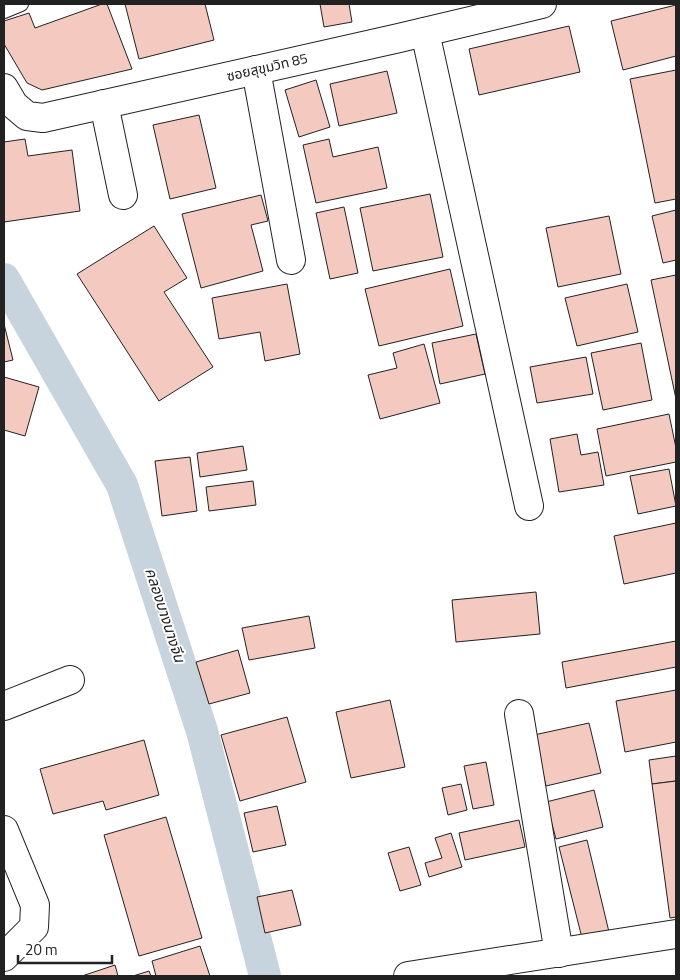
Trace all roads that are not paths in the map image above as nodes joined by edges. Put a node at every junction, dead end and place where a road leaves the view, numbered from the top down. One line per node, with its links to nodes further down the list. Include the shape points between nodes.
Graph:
1 (21, 4): 3 (lane)
2 (532, 5): 4 (street, ซอยสุขุมวิท 85)
3 (4, 12)
4 (425, 32): 5 (street, ซอยสุขุมวิท 85); 10 (street)
5 (256, 70): 7 (street, ซอยสุขุมวิท 85); 9 (street)
6 (4, 88): 7 (street, ซอยสุขุมวิท 85, via 14,105 27,116 43,118)
7 (104, 104): 8 (street)
8 (123, 195)
9 (291, 260)
10 (529, 506)
11 (70, 680): 12 (street)
12 (4, 706)
13 (519, 714): 16 (street)
14 (4, 830): 17 (street, via 35,905 36,915 34,927)
15 (676, 934): 16 (street)
16 (559, 953): 18 (street)
17 (4, 957)
18 (408, 976)

